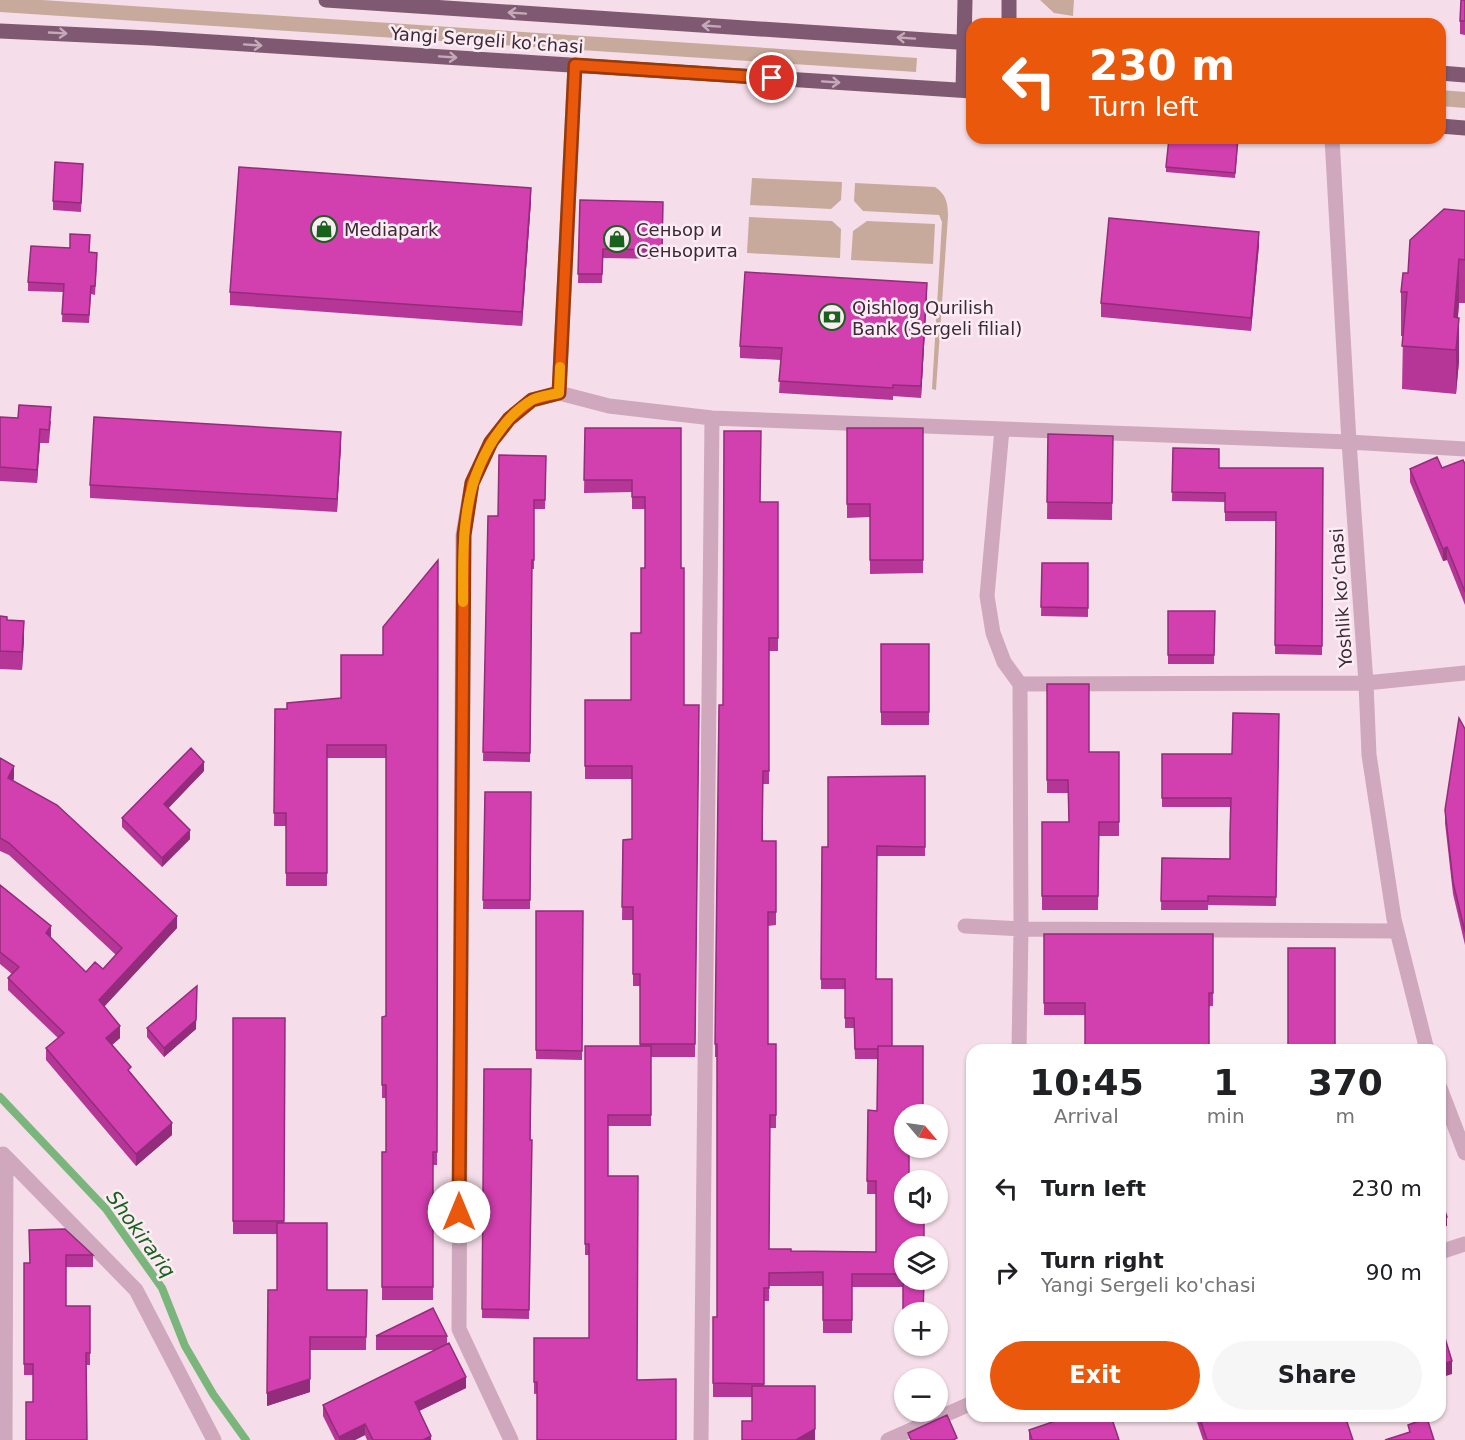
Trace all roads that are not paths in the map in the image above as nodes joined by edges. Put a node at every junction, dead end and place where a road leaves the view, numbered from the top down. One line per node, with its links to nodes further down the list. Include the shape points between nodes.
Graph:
1 (326, 0): 7 (main road, Yangi Sergeli ko'chasi, one-way to 1)
2 (964, 0): 5 (main road)
3 (1009, 0): 4 (main road)
4 (1009, 18)
5 (966, 21)
6 (0, 31): 8 (main road, Yangi Sergeli ko'chasi, one-way to 8)
7 (966, 42)
8 (575, 65): 11 (main road, Yangi Sergeli ko'chasi, one-way to 11); 15 (street)
9 (1446, 74): 10 (main road)
10 (1465, 75)
11 (966, 90)
12 (1446, 126): 13 (main road)
13 (1465, 128)
14 (1332, 144): 18 (street, Yoshlik koʻchasi)
15 (559, 393): 16 (street, via 609,406); 36 (street, via 532,400 509,419 491,442 472,483 464,535 459,1329)
16 (712, 418): 17 (street); 37 (street)
17 (1002, 429): 18 (street); 22 (street, via 987,596 993,633 1004,662)
18 (1349, 442): 19 (street); 21 (street, Yoshlik koʻchasi)
19 (1465, 449)
20 (1465, 673): 21 (street)
21 (1366, 683): 22 (street); 25 (street, Yoshlik koʻchasi, via 1369,754)
22 (1020, 684): 24 (street)
23 (965, 926): 24 (street)
24 (1021, 929): 25 (street); 26 (street)
25 (1397, 931): 27 (street, Yoshlik koʻchasi)
26 (1019, 1044)
27 (1425, 1044)
28 (1446, 1104): 30 (street)
29 (3, 1153): 34 (street); 35 (street, via 136,1290)
30 (1465, 1153)
31 (1465, 1244): 32 (street)
32 (1446, 1250)
33 (966, 1406): 38 (street)
34 (5, 1440)
35 (214, 1440)
36 (511, 1440)
37 (701, 1440)
38 (888, 1440)

